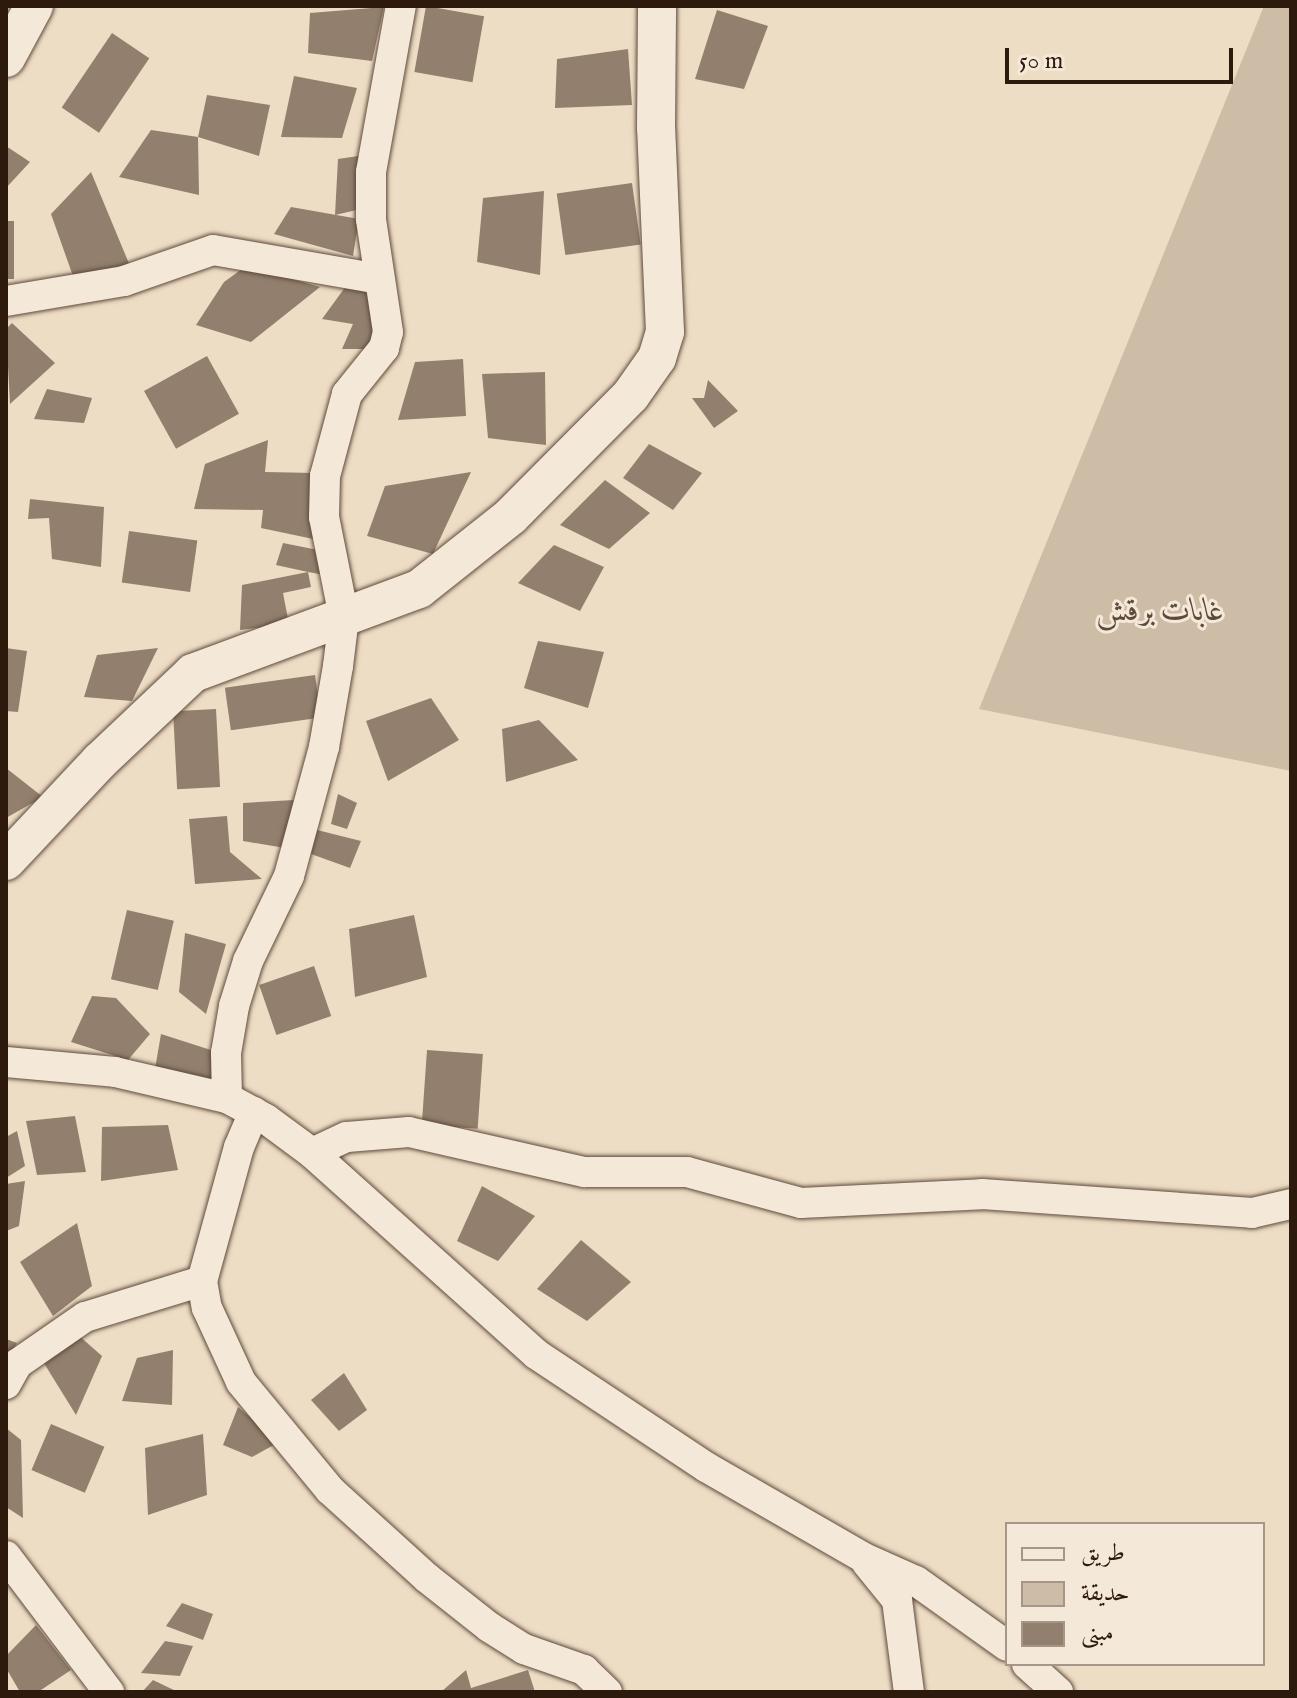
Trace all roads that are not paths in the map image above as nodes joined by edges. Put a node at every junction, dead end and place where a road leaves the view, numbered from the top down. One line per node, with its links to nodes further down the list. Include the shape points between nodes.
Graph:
1 (34, 6): 4 (street)
2 (401, 6): 5 (street, via 371,172)
3 (657, 6): 7 (street, via 665,332 657,358 631,395 552,477 452,566 419,589)
4 (6, 58)
5 (380, 279): 6 (street, via 213,250 124,281); 7 (street, via 388,332 384,348 347,394 325,476 324,517)
6 (6, 301)
7 (344, 617): 8 (street, via 193,673); 10 (street, via 324,747 289,876 248,961 234,1006 226,1053)
8 (6, 861)
9 (6, 1062): 10 (street, via 115,1072)
10 (227, 1098): 11 (street)
11 (254, 1112): 12 (street); 14 (street, via 239,1147)
12 (312, 1153): 13 (street, via 347,1137 409,1132 584,1172 687,1172 801,1203 982,1194 1252,1213); 17 (street, via 536,1354 706,1467)
13 (1291, 1204)
14 (202, 1281): 15 (street, via 85,1317 17,1364); 21 (street, via 207,1308 241,1382 330,1490 489,1627 524,1649 584,1670)
15 (6, 1384)
16 (6, 1556): 20 (street)
17 (864, 1558): 18 (street, via 916,1581); 22 (street, via 897,1600)
18 (1005, 1645)
19 (1029, 1666): 23 (street)
20 (109, 1692)
21 (607, 1692)
22 (909, 1692)
23 (1058, 1692)

